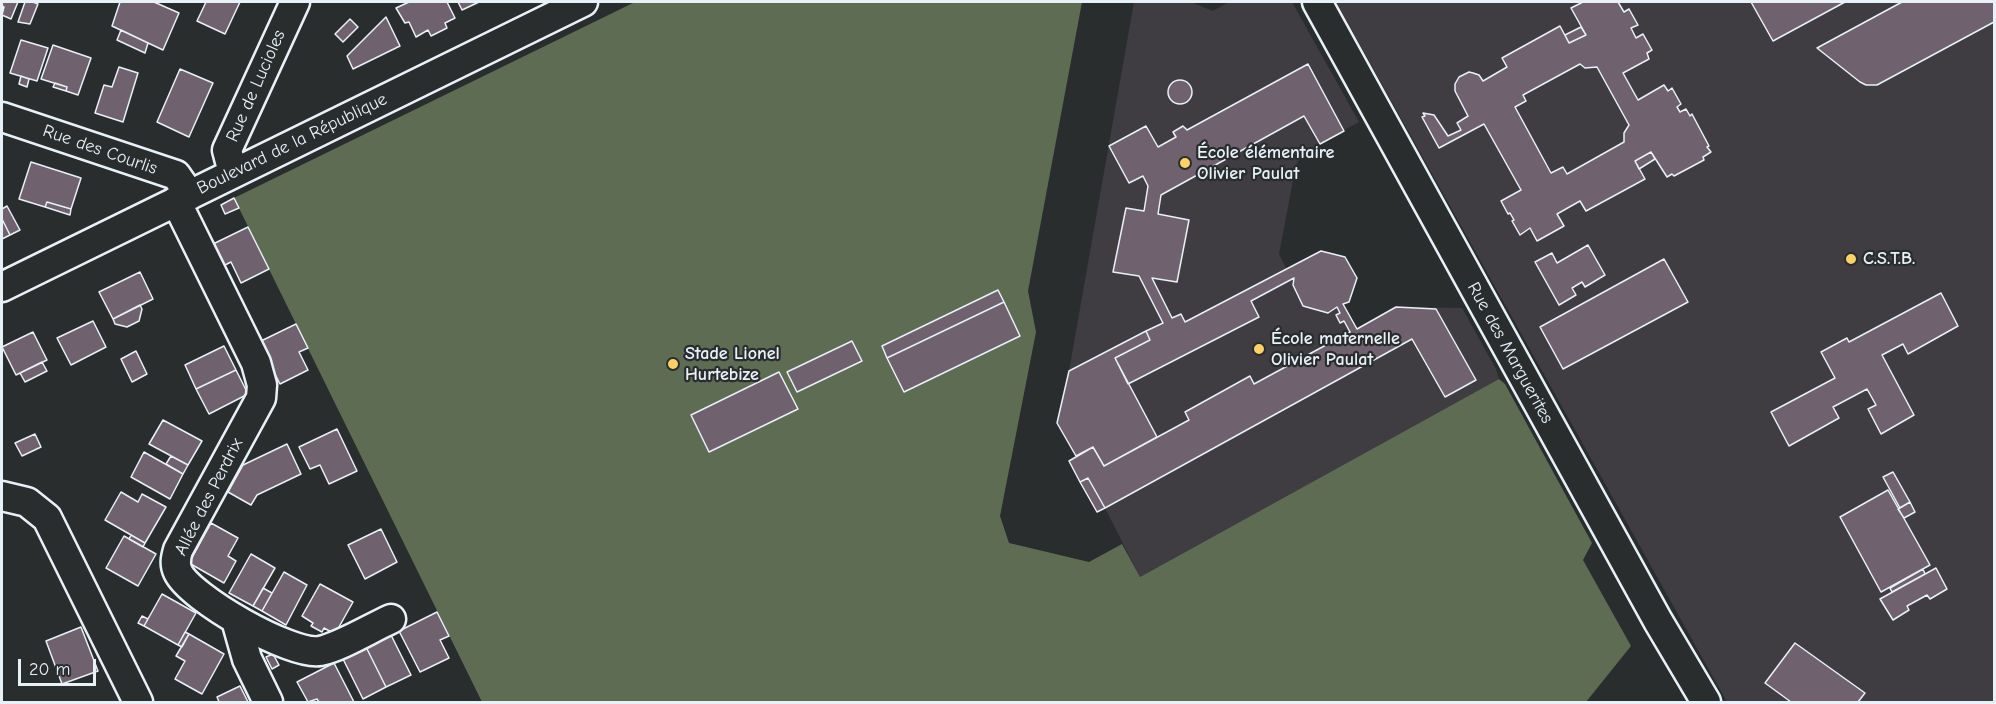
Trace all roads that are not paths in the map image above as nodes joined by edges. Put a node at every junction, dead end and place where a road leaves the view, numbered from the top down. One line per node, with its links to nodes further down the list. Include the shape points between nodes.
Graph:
1 (295, 2): 5 (street, Rue de Lucioles, via 227,150)
2 (582, 2): 5 (street, Boulevard de la République)
3 (1317, 2): 13 (street, Rue des Marguerites, via 1658,621)
4 (2, 117): 6 (street, Rue des Courlis, via 176,175)
5 (233, 173): 6 (street, Boulevard de la République)
6 (183, 198): 7 (street, Boulevard de la République); 10 (street, Allée des Perdrix, via 256,363 262,385 261,398 175,560 182,579)
7 (2, 287)
8 (2, 496): 11 (street, via 27,502 47,518)
9 (391, 619): 10 (street, Allée des Perdrix, via 319,651 288,645)
10 (236, 620): 12 (street, via 247,659)
11 (138, 702)
12 (268, 702)
13 (1707, 702)

